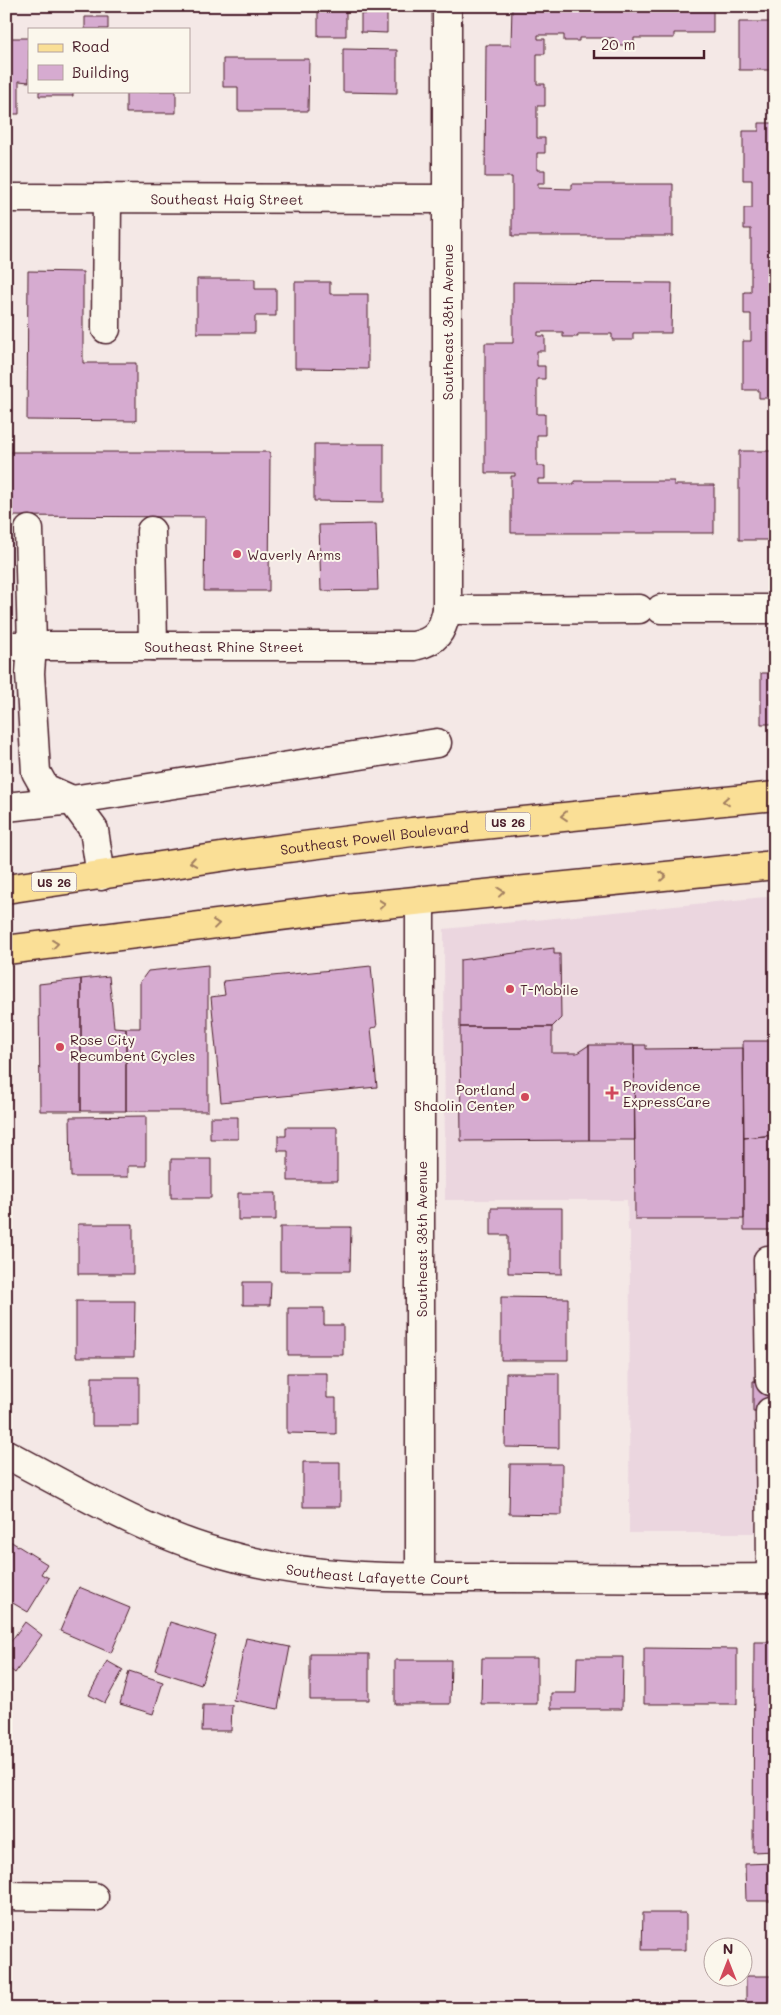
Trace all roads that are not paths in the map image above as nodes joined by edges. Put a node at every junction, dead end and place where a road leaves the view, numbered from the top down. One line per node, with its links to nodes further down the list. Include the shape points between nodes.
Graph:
1 (448, 6): 4 (street, Southeast 38th Avenue)
2 (6, 198): 3 (street, Southeast Haig Street)
3 (107, 198): 4 (street, Southeast Haig Street); 5 (street)
4 (448, 199): 9 (street, Southeast 38th Avenue)
5 (106, 329)
6 (29, 530): 11 (street)
7 (151, 531): 12 (street)
8 (775, 609): 9 (street)
9 (447, 610): 10 (street, Southeast 38th Avenue)
10 (437, 635): 12 (street, Southeast Rhine Street, via 427,643 414,646)
11 (19, 646): 12 (street, Southeast Rhine Street); 15 (street, via 30,673 36,772 45,788)
12 (153, 646)
13 (437, 743): 15 (street)
14 (775, 796): 18 (main road, Southeast Powell Boulevard / US 26, one-way to 18, via 412,832)
15 (72, 800): 16 (street); 18 (street, via 94,830)
16 (6, 807)
17 (775, 865): 20 (main road, one-way to 17)
18 (102, 876): 19 (main road, Southeast Powell Boulevard / US 26)
19 (6, 889)
20 (420, 900): 21 (main road, one-way to 20); 26 (street, Southeast 38th Avenue)
21 (6, 950)
22 (768, 1260): 23 (street)
23 (770, 1380)
24 (770, 1412): 27 (street)
25 (6, 1454): 26 (street, Southeast Lafayette Court, via 110,1510 188,1544 224,1555 335,1575)
26 (420, 1578): 27 (street, Southeast Lafayette Court)
27 (773, 1578)
28 (6, 1896): 29 (street)
29 (94, 1897)

